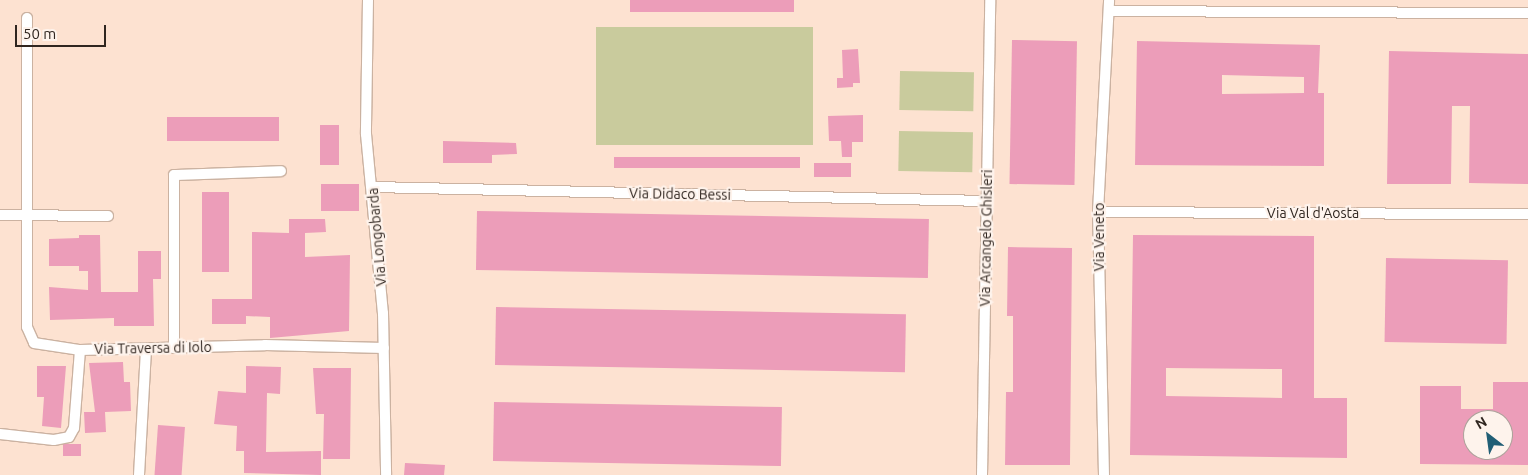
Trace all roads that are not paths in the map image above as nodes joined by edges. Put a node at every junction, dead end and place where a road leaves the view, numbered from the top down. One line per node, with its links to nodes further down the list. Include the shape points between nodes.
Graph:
1 (368, 0): 8 (street, Via Longobarda, via 366,134)
2 (990, 0): 9 (street, Via Arcangelo Ghisleri)
3 (1109, 0): 4 (street, Via Veneto)
4 (1109, 11): 5 (street); 10 (street, Via Veneto)
5 (1528, 13)
6 (27, 18): 13 (street)
7 (281, 171): 16 (street, via 174,175)
8 (373, 186): 9 (street, Via Didaco Bessi); 17 (street, Via Longobarda)
9 (987, 201): 22 (street, Via Arcangelo Ghisleri)
10 (1098, 212): 11 (street, Via Val d'Aosta); 23 (street, Via Veneto)
11 (1528, 214)
12 (0, 215): 13 (street)
13 (26, 216): 14 (street); 18 (street, via 28,336 41,346)
14 (108, 216)
15 (146, 348): 16 (street, Via Traversa di Iolo); 18 (street, Via Traversa di Iolo); 20 (street)
16 (174, 348): 17 (street, Via Traversa di Iolo)
17 (384, 348): 21 (street, Via Longobarda)
18 (80, 350): 19 (street, Via Traversa di Iolo, via 74,428 69,438)
19 (0, 434)
20 (139, 475)
21 (386, 475)
22 (982, 475)
23 (1104, 475)

